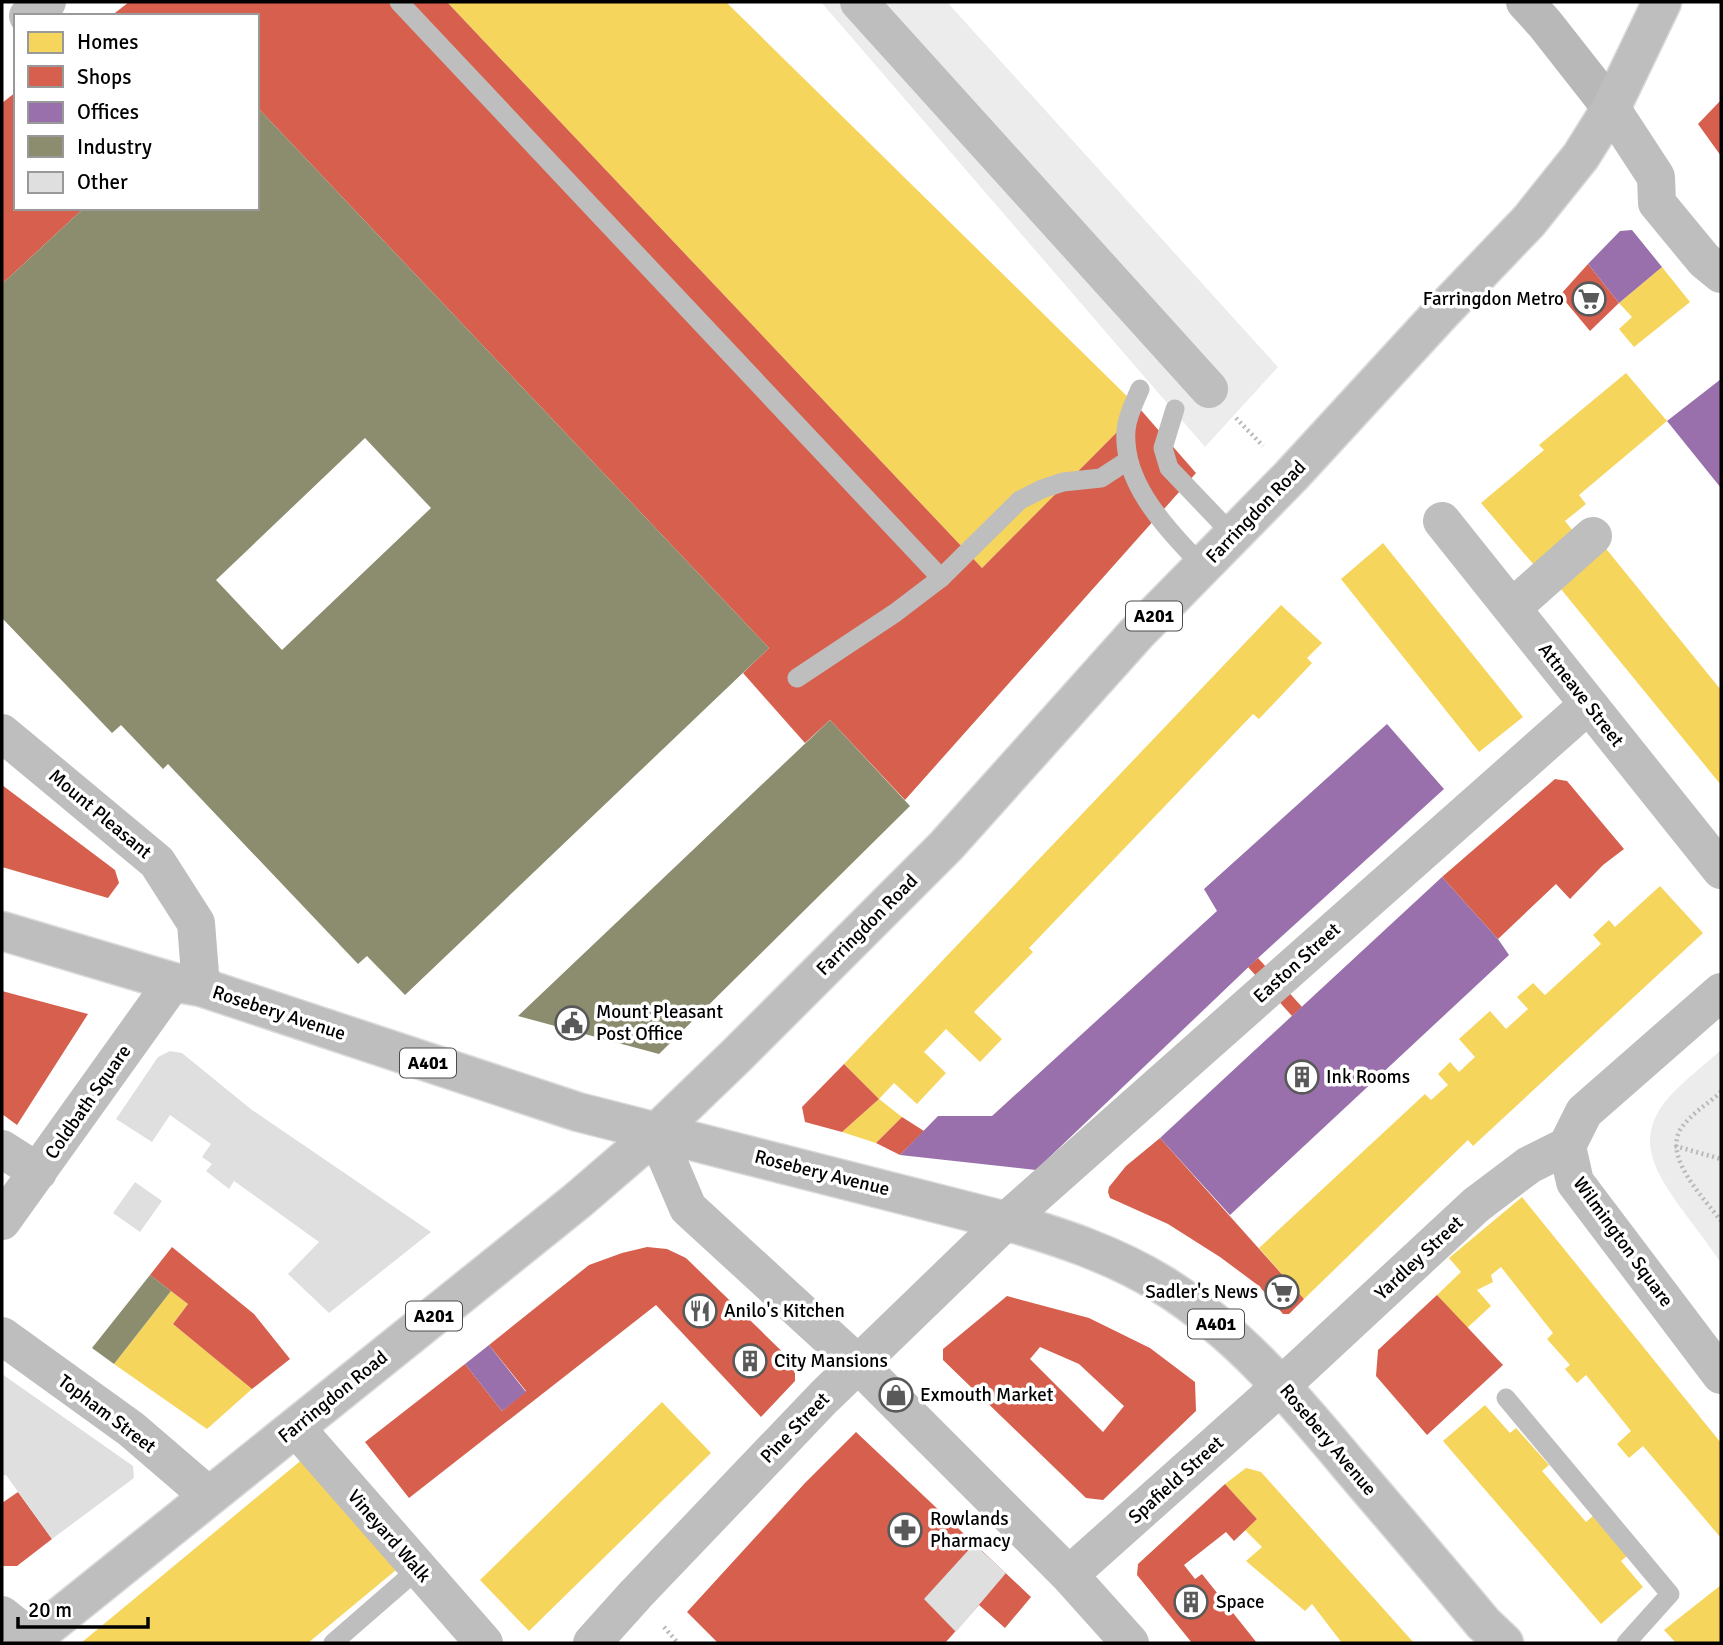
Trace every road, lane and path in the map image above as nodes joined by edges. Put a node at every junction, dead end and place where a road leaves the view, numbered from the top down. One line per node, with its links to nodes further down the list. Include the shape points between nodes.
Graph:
1 (47, 2): 6 (street)
2 (399, 2): 17 (lane, bridge)
3 (859, 2): 10 (street)
4 (1525, 2): 7 (main road)
5 (1662, 2): 7 (street, A201)
6 (31, 14)
7 (1611, 108): 8 (street, via 1656,177 1657,202); 14 (street, Farringdon Road / A201, via 1581,156 1529,220)
8 (1721, 274)
9 (1140, 389): 12 (lane, via 1126,428)
10 (1209, 389)
11 (1175, 409): 14 (lane, via 1163,448 1169,468)
12 (1128, 461): 16 (lane, via 1161,521); 17 (lane, via 1101,478 1063,482 1020,500)
13 (1442, 521): 18 (street, Attneave Street)
14 (1233, 534): 16 (street, Farringdon Road / A201)
15 (1593, 536): 18 (street)
16 (1203, 567): 27 (street, Farringdon Road / A201, via 1136,634 946,846)
17 (941, 578): 19 (lane)
18 (1513, 607): 20 (street, Attneave Street)
19 (797, 678)
20 (1588, 705): 22 (street, Attneave Street); 33 (street, Easton Street)
21 (2, 733): 24 (street, Mount Pleasant, via 158,862 196,923)
22 (1721, 870)
23 (2, 931): 24 (street, Rosebery Avenue / A401)
24 (187, 985): 27 (street, Rosebery Avenue / A401); 32 (street, Coldbath Square)
25 (1721, 992): 28 (street, via 1584,1112)
26 (1721, 1091): 29 (path, via 1680,1130)
27 (656, 1133): 33 (street, Rosebery Avenue / A401); 37 (street, via 688,1208); 41 (street, Farringdon Road / A201)
28 (1567, 1146): 38 (street, Wilmington Square, via 1575,1182); 39 (street, Yardley Street, via 1529,1165 1476,1205)
29 (1675, 1146): 31 (path); 34 (path, via 1679,1163)
30 (2, 1149): 32 (street)
31 (1721, 1159)
32 (38, 1172): 35 (street, Coldbath Square)
33 (1006, 1221): 37 (street, Pine Street); 39 (street, Rosebery Avenue / A401, via 1066,1239 1163,1285 1227,1332)
34 (1721, 1221)
35 (2, 1222)
36 (2, 1336): 42 (street, Topham Street, via 131,1429)
37 (857, 1363): 44 (street); 50 (street, Pine Street)
38 (1721, 1375)
39 (1282, 1385): 44 (street, Spafield Street); 53 (street, Rosebery Avenue / A401)
40 (1506, 1398): 54 (lane, via 1670,1594)
41 (296, 1428): 42 (street, Farringdon Road / A201); 43 (street, Vineyard Walk)
42 (209, 1496): 47 (street, Farringdon Road / A201)
43 (418, 1569): 48 (lane); 49 (street, Vineyard Walk)
44 (1069, 1575): 52 (street)
45 (2, 1615): 47 (street)
46 (663, 1626): 51 (path)
47 (30, 1641)
48 (332, 1643)
49 (484, 1643)
50 (592, 1643)
51 (678, 1643)
52 (1130, 1643)
53 (1504, 1643)
54 (1626, 1643)

